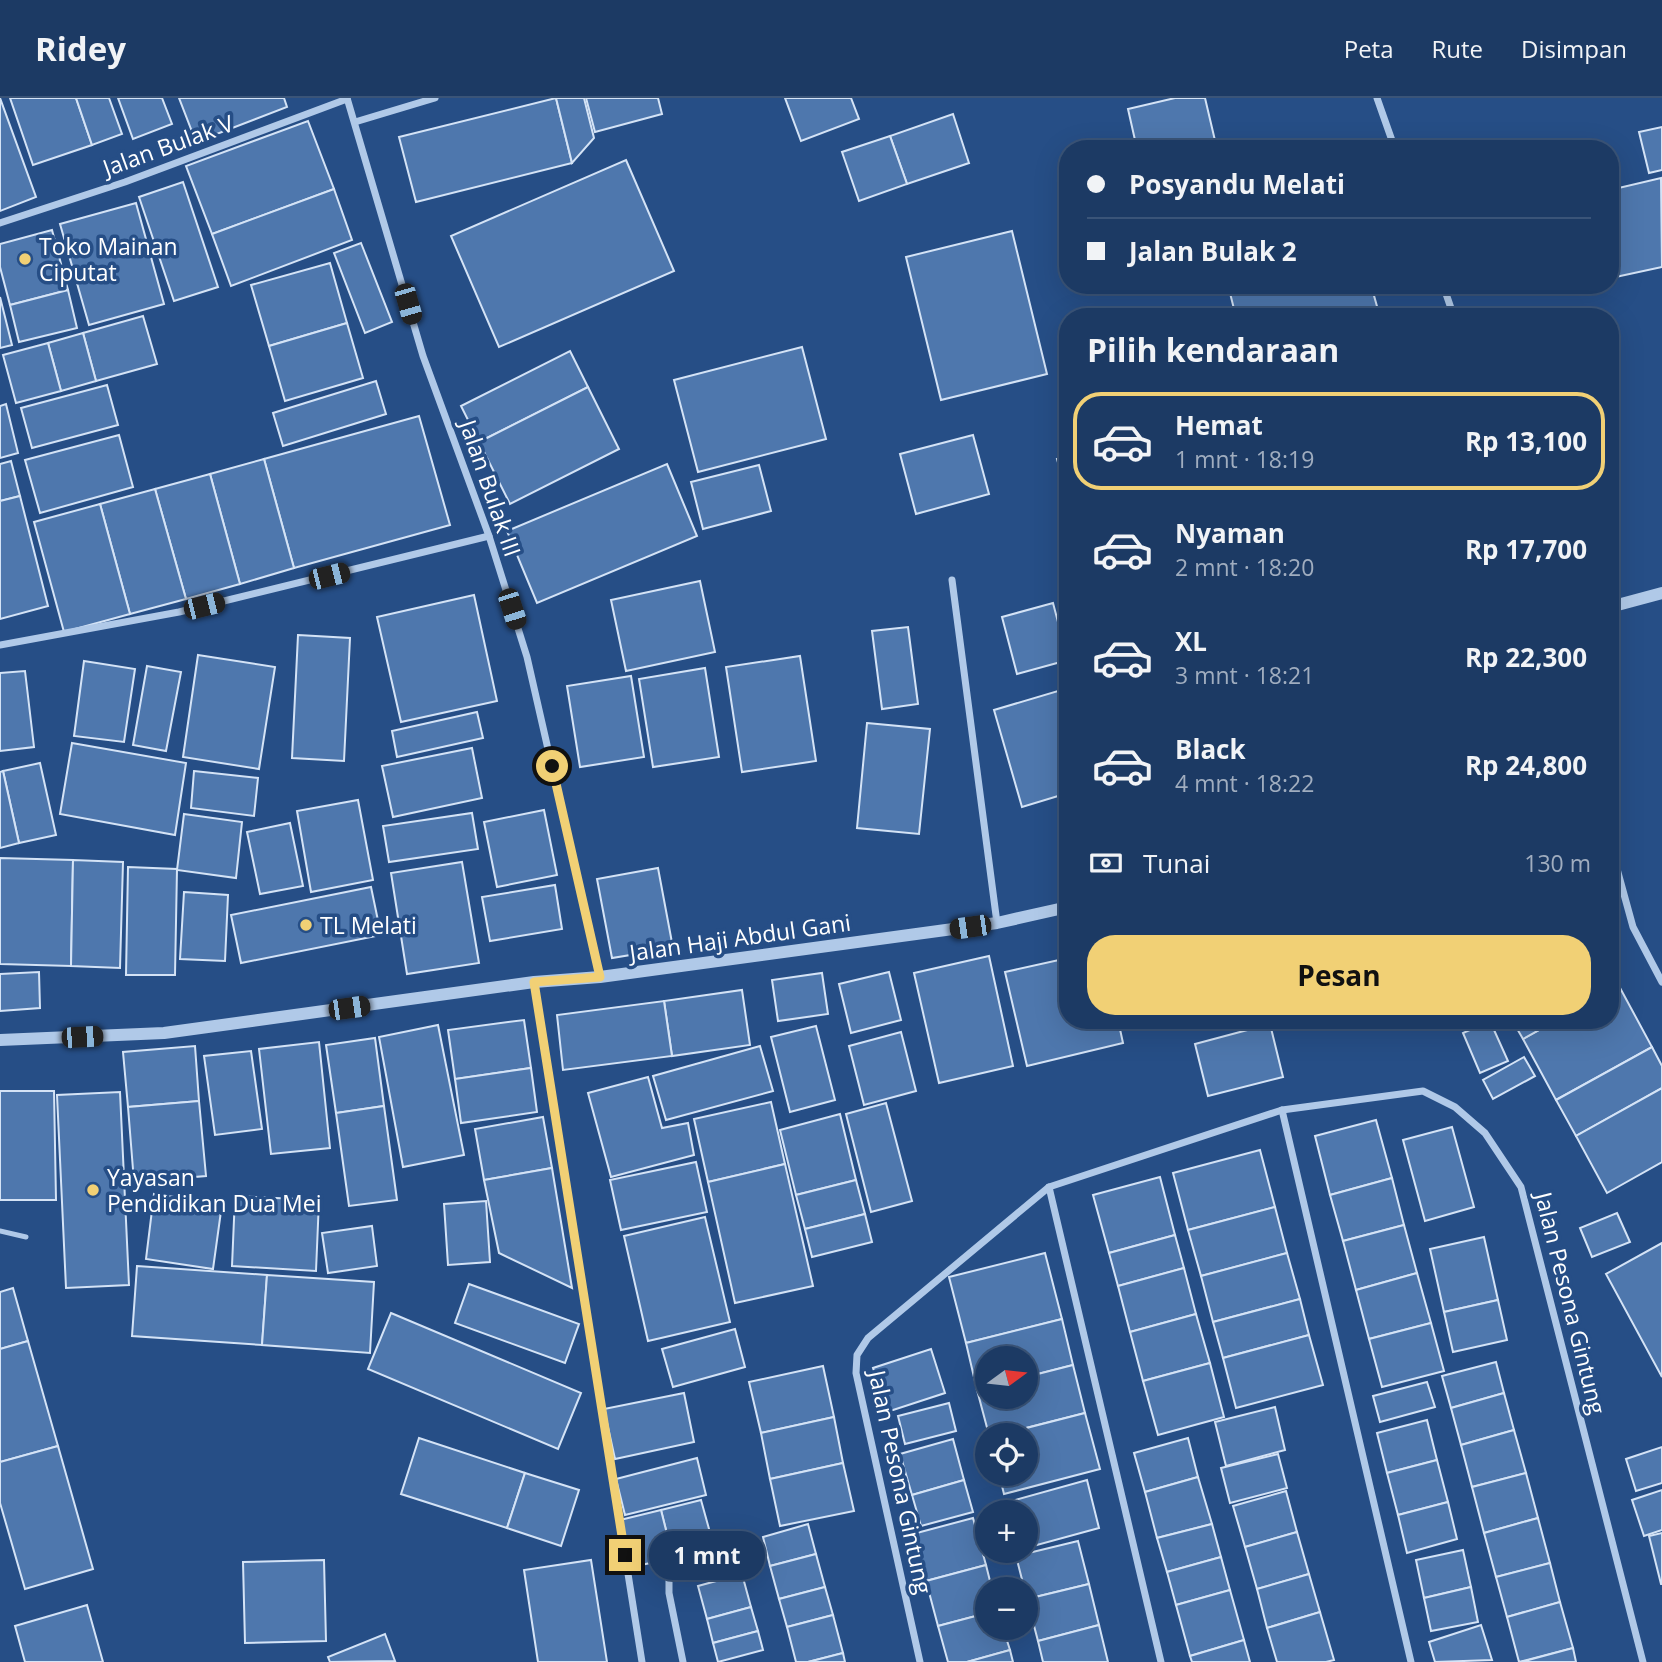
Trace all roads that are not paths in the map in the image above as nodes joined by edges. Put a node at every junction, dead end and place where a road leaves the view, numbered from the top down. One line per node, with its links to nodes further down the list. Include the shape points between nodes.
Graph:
1 (435, 98): 4 (street)
2 (1377, 98): 5 (street)
3 (347, 99): 4 (street, Jalan Bulak III); 6 (street, Jalan Bulak V)
4 (355, 122): 7 (street, Jalan Bulak III, via 423,356)
5 (1392, 140)
6 (0, 223)
7 (489, 537): 11 (street, via 179,612); 15 (street, Jalan Bulak III, via 527,657)
8 (952, 580): 14 (street)
9 (1662, 593): 10 (street)
10 (1619, 605)
11 (0, 645)
12 (1619, 876): 17 (street, via 1633,927)
13 (1059, 909): 14 (street, Jalan Haji Abdul Gani)
14 (997, 923): 15 (street, Jalan Haji Abdul Gani)
15 (600, 977): 16 (street, Jalan Haji Abdul Gani)
16 (534, 982): 18 (street, Jalan Haji Abdul Gani, via 164,1033); 24 (street)
17 (1662, 982)
18 (0, 1041)
19 (1282, 1110): 20 (street, Jalan Pesona Gintung); 28 (street); 29 (street, Jalan Pesona Gintung, via 1423,1091 1455,1107 1485,1133 1521,1187)
20 (1049, 1186): 26 (street, Jalan Pesona Gintung, via 868,1338 857,1355 856,1373); 27 (street)
21 (0, 1231): 22 (lane)
22 (26, 1237)
23 (720, 1555): 25 (street, via 669,1580)
24 (642, 1662)
25 (683, 1662)
26 (920, 1662)
27 (1161, 1662)
28 (1411, 1662)
29 (1643, 1662)

